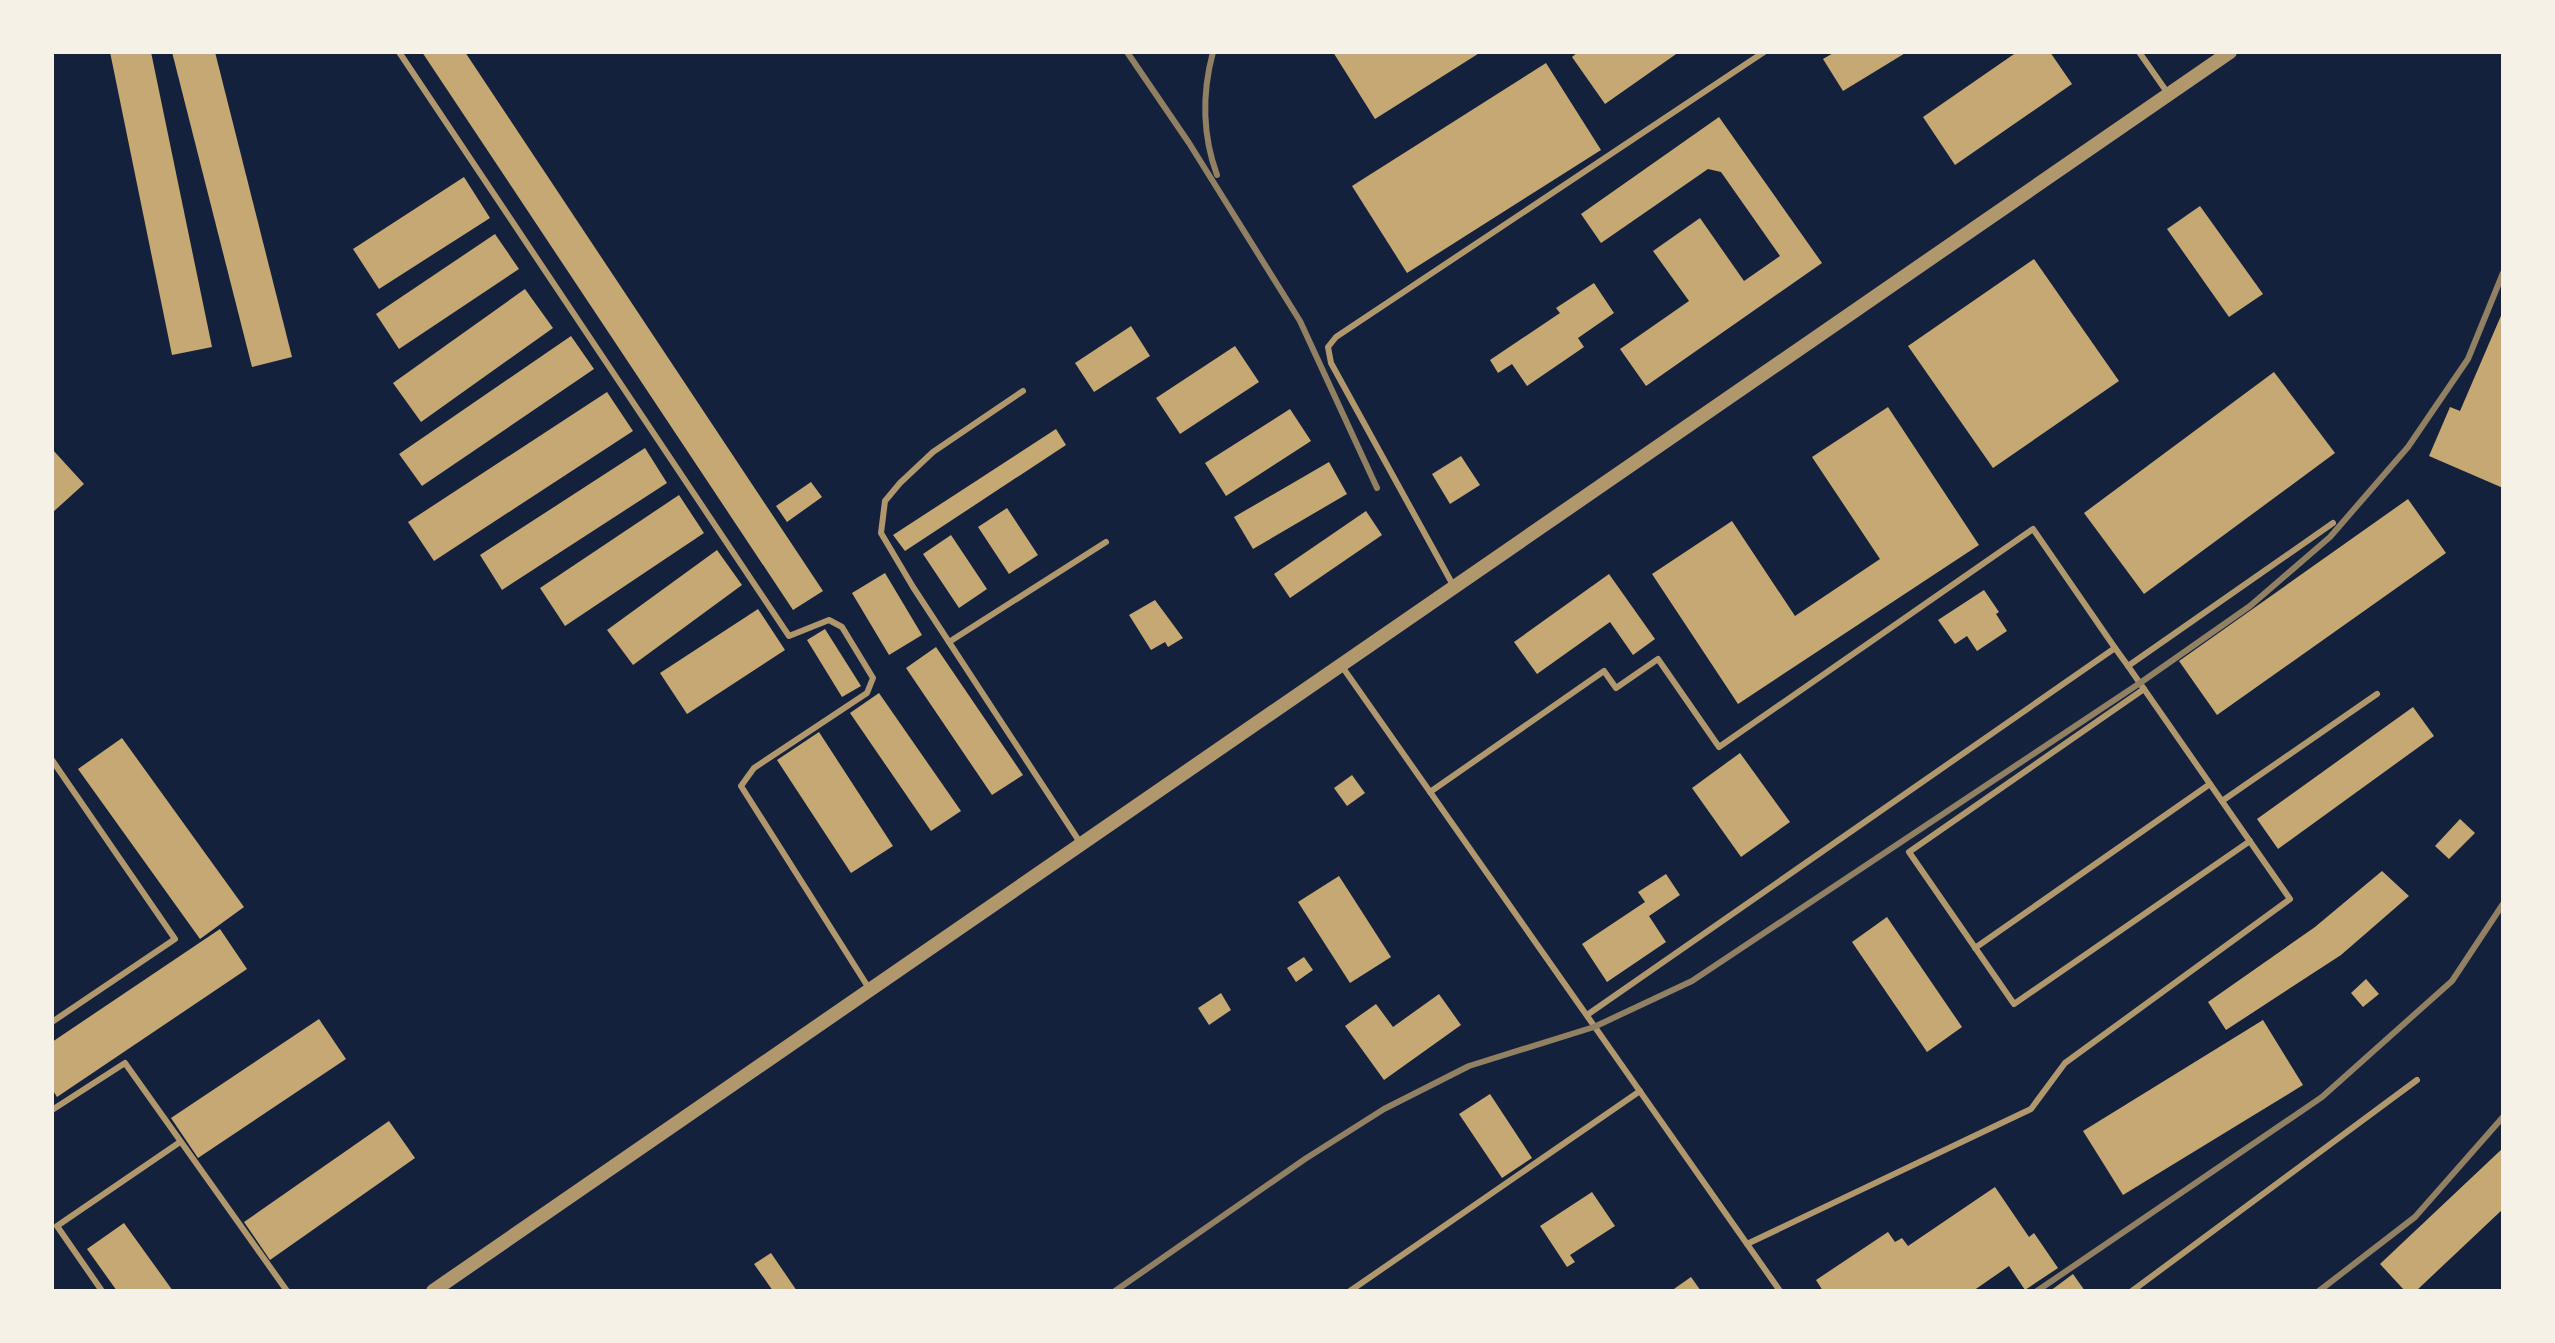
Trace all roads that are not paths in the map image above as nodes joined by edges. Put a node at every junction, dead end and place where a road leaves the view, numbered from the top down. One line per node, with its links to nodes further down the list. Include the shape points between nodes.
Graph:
1 (399, 52): 23 (lane, via 789,636 829,620 842,627 873,678 867,693 754,768 741,786)
2 (1764, 52): 9 (lane, via 1328,347 1331,363)
3 (2139, 52): 5 (lane)
4 (2230, 52): 5 (street)
5 (2169, 95): 9 (street)
6 (1023, 391): 10 (lane, via 933,452 885,501 881,533)
7 (2333, 523): 13 (lane)
8 (1106, 542): 10 (lane)
9 (1454, 587): 12 (street)
10 (949, 642): 21 (lane)
11 (2115, 648): 13 (lane); 18 (lane, via 2033,529 1719,747 1658,659 1616,688 1604,671); 24 (lane)
12 (1341, 665): 18 (lane); 21 (street)
13 (2128, 666): 14 (lane)
14 (2144, 689): 17 (lane); 22 (lane, via 1909,852)
15 (2377, 694): 19 (lane)
16 (52, 760): 25 (lane, via 175,939)
17 (2210, 784): 19 (lane); 22 (lane)
18 (1430, 792): 24 (lane)
19 (2222, 801): 20 (lane)
20 (2250, 841): 22 (lane, via 2014,1004); 31 (lane, via 2290,899 2065,1063 2031,1109)
21 (1081, 844): 23 (street)
22 (1975, 948)
23 (870, 990): 34 (street)
24 (1587, 1015): 27 (lane)
25 (52, 1022)
26 (2417, 1080): 37 (lane)
27 (1640, 1091): 31 (lane); 35 (lane)
28 (52, 1110): 29 (lane, via 125,1063)
29 (180, 1142): 30 (lane); 33 (lane)
30 (54, 1226): 32 (lane)
31 (1747, 1244): 36 (lane)
32 (102, 1291)
33 (287, 1291)
34 (433, 1291)
35 (1350, 1291)
36 (1780, 1291)
37 (2132, 1291)

